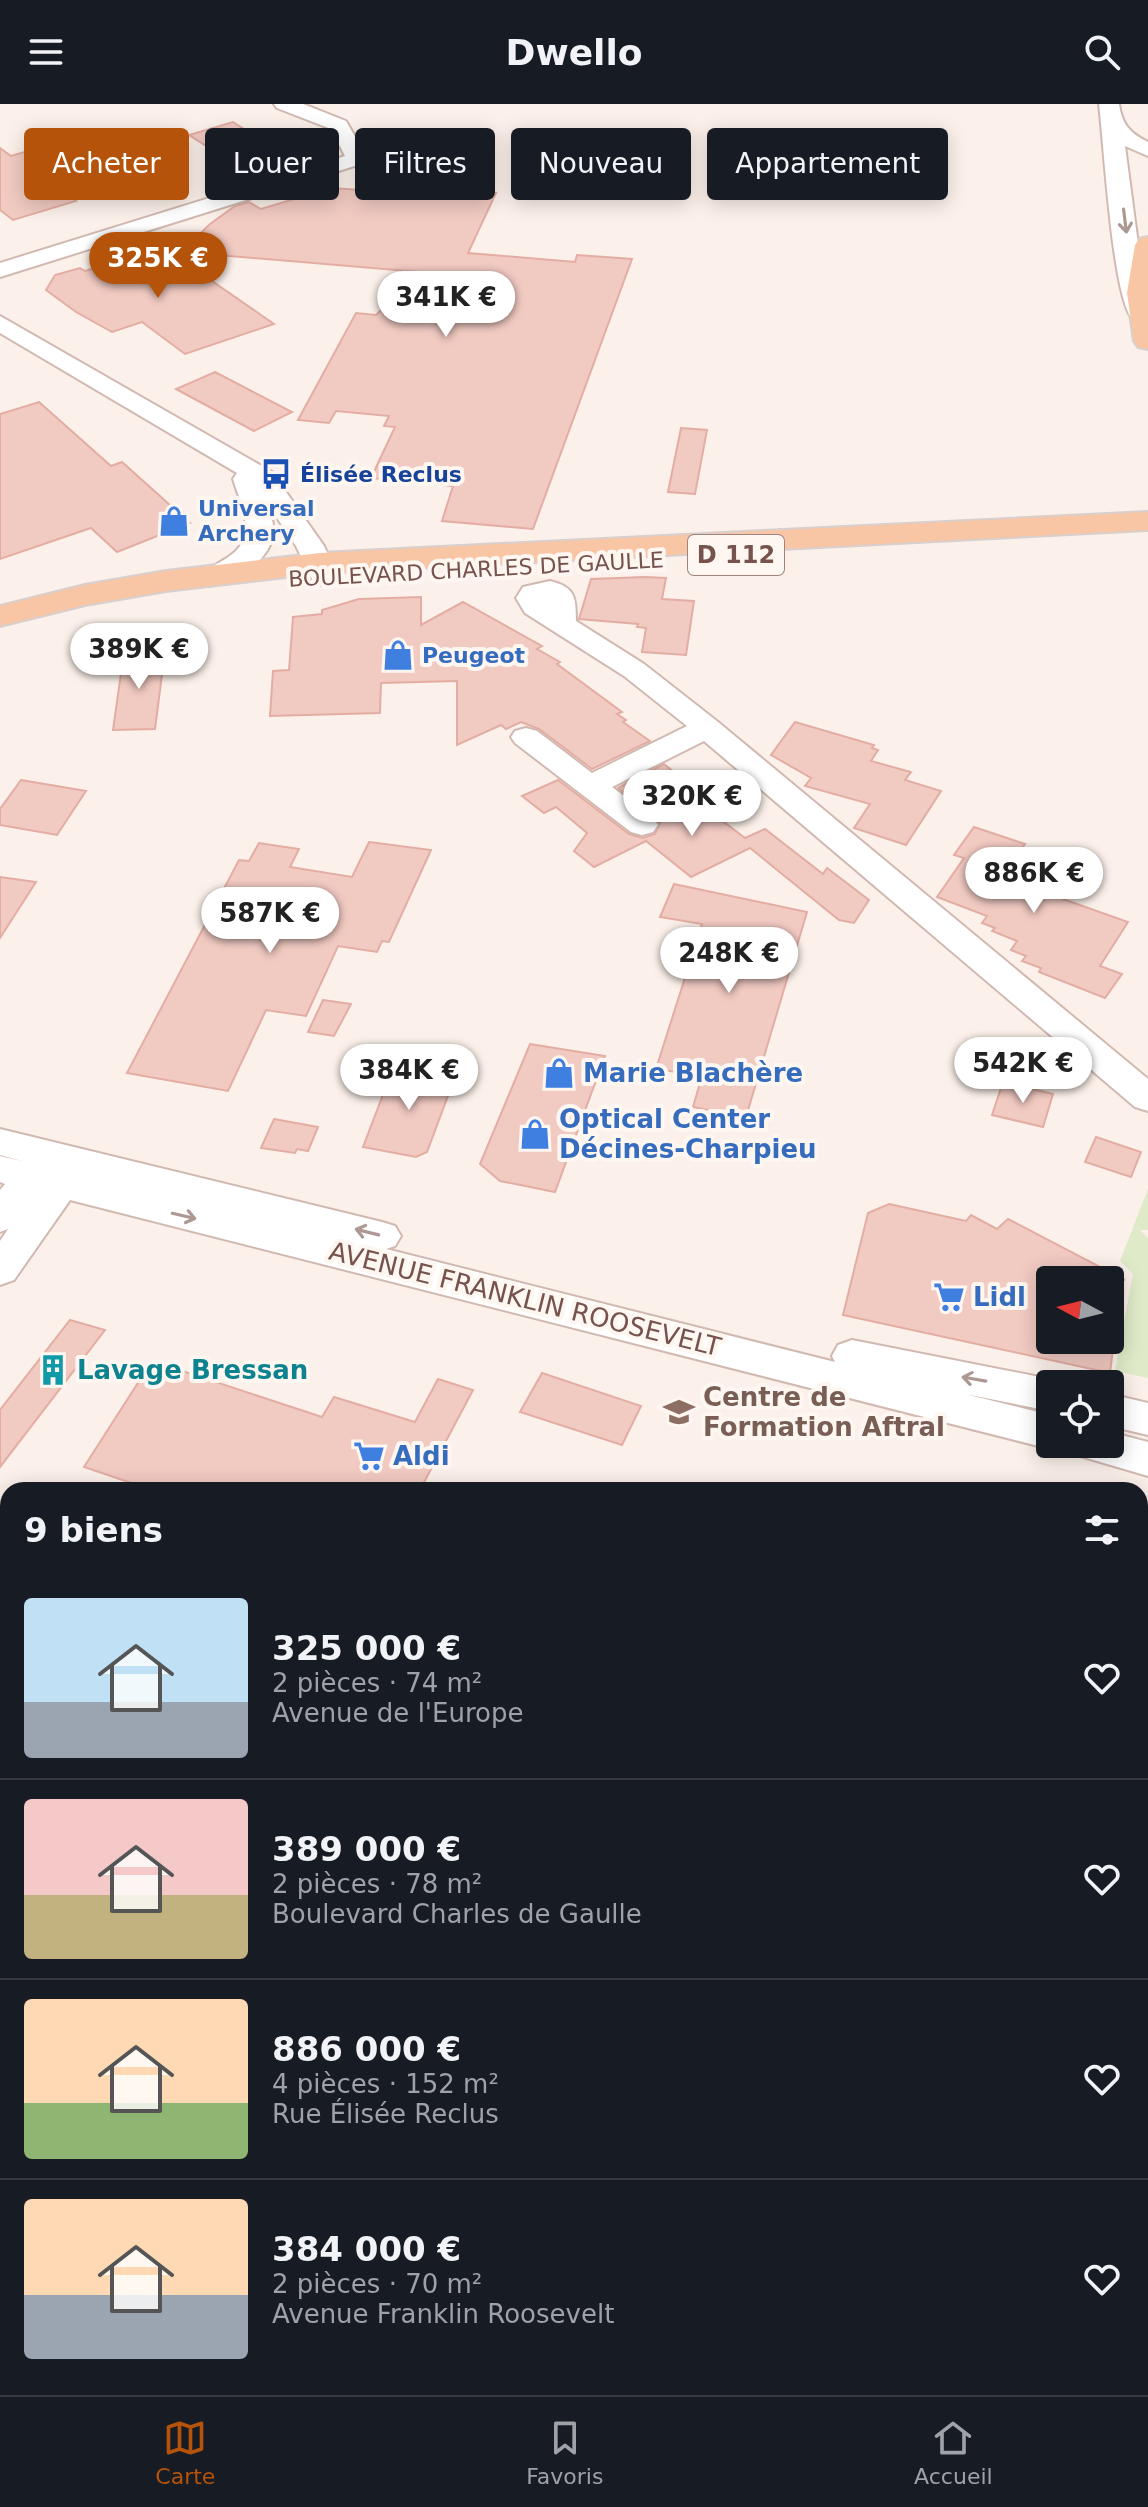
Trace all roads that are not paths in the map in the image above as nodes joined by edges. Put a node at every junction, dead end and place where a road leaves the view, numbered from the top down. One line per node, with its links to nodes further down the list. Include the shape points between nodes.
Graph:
1 (284, 104): 4 (street, via 339,125)
2 (1110, 110): 3 (street, via 1121,136); 8 (street, one-way to 8)
3 (1148, 150)
4 (352, 152): 6 (street); 7 (street)
5 (1148, 245): 8 (main road)
6 (0, 251)
7 (0, 270)
8 (1139, 312): 10 (main road)
9 (0, 323): 11 (street)
10 (1148, 341)
11 (219, 450): 12 (street); 15 (street, via 263,478)
12 (246, 479): 15 (street); 16 (street, via 261,532 259,544)
13 (1148, 521): 15 (main road, D 112)
14 (1148, 545): 15 (main road, BOULEVARD CHARLES DE GAULLE / D 112, via 1012,545)
15 (307, 571): 16 (main road, BOULEVARD CHARLES DE GAULLE / D 112); 19 (main road, BOULEVARD CHARLES DE GAULLE / D 112, via 110,603)
16 (219, 574): 17 (main road, BOULEVARD CHARLES DE GAULLE / D 112, via 85,595)
17 (0, 616)
18 (562, 624): 20 (street, via 634,670)
19 (0, 629)
20 (707, 728): 22 (street); 24 (street)
21 (526, 737): 22 (street)
22 (590, 786): 23 (street)
23 (642, 825)
24 (1148, 1098)
25 (0, 1142): 26 (street, AVENUE FRANKLIN ROOSEVELT)
26 (43, 1169): 27 (street); 28 (street); 29 (street, AVENUE FRANKLIN ROOSEVELT, one-way to 26); 30 (street, AVENUE FRANKLIN ROOSEVELT, one-way to 30)
27 (0, 1218)
28 (0, 1270)
29 (732, 1326): 30 (street, via 723,1336 685,1329); 31 (street, AVENUE FRANKLIN ROOSEVELT, one-way to 29, via 859,1358)
30 (662, 1333): 34 (street, AVENUE FRANKLIN ROOSEVELT)
31 (1036, 1392)
32 (1124, 1413): 33 (street)
33 (1148, 1419)
34 (1036, 1428)
35 (1124, 1452): 36 (street)
36 (1148, 1459)

